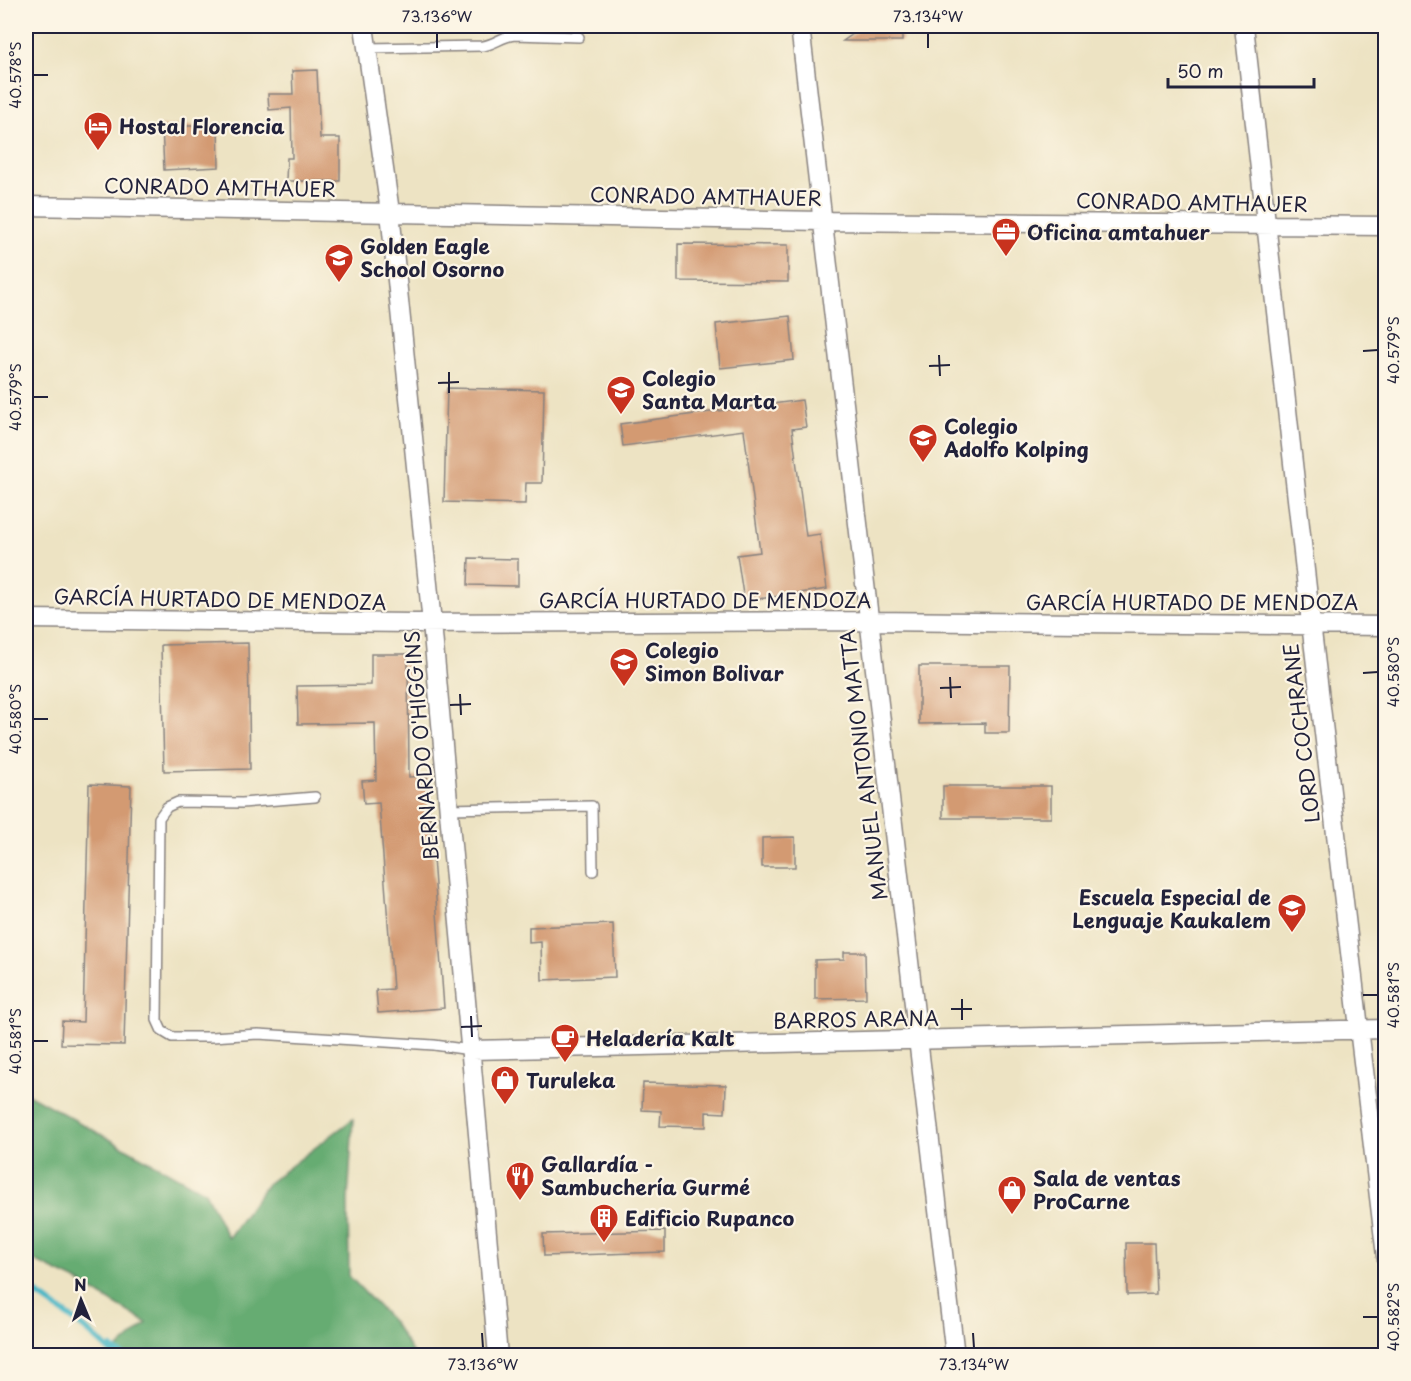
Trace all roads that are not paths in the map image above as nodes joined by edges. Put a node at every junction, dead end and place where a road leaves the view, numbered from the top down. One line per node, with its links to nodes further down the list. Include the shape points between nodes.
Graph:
1 (364, 26): 7 (street, BERNARDO O'HIGGINS)
2 (795, 26): 6 (lane)
3 (800, 26): 6 (street, MANUEL ANTONIO MATTA)
4 (1244, 26): 11 (street, LORD COCHRANE)
5 (579, 37): 7 (lane, via 515,35 482,46)
6 (802, 45): 10 (street, MANUEL ANTONIO MATTA)
7 (367, 48): 9 (street, BERNARDO O'HIGGINS)
8 (26, 206): 9 (street, CONRADO AMTHAUER)
9 (390, 212): 10 (street, CONRADO AMTHAUER); 15 (street, BERNARDO O'HIGGINS)
10 (822, 221): 11 (street, CONRADO AMTHAUER); 14 (street, MANUEL ANTONIO MATTA)
11 (1266, 225): 12 (street, CONRADO AMTHAUER); 16 (street, LORD COCHRANE)
12 (1386, 226)
13 (26, 619): 15 (street, GARCÍA HURTADO DE MENDOZA)
14 (869, 621): 15 (street, GARCÍA HURTADO DE MENDOZA); 16 (street, GARCÍA HURTADO DE MENDOZA); 23 (street, MANUEL ANTONIO MATTA)
15 (432, 623): 19 (street, BERNARDO O'HIGGINS)
16 (1312, 626): 17 (street, GARCÍA HURTADO DE MENDOZA); 22 (street, LORD COCHRANE)
17 (1386, 626)
18 (315, 798): 24 (lane, via 178,802 162,812 159,1026 172,1037 258,1034)
19 (449, 809): 20 (lane, via 592,806); 24 (street, BERNARDO O'HIGGINS)
20 (593, 871)
21 (1386, 1029): 22 (street, BARROS ARANA)
22 (1358, 1030): 23 (street, BARROS ARANA); 25 (street, LORD COCHRANE)
23 (917, 1040): 24 (street, BARROS ARANA); 27 (street, MANUEL ANTONIO MATTA)
24 (471, 1050): 26 (street, BERNARDO O'HIGGINS)
25 (1386, 1256)
26 (498, 1356)
27 (955, 1356)

